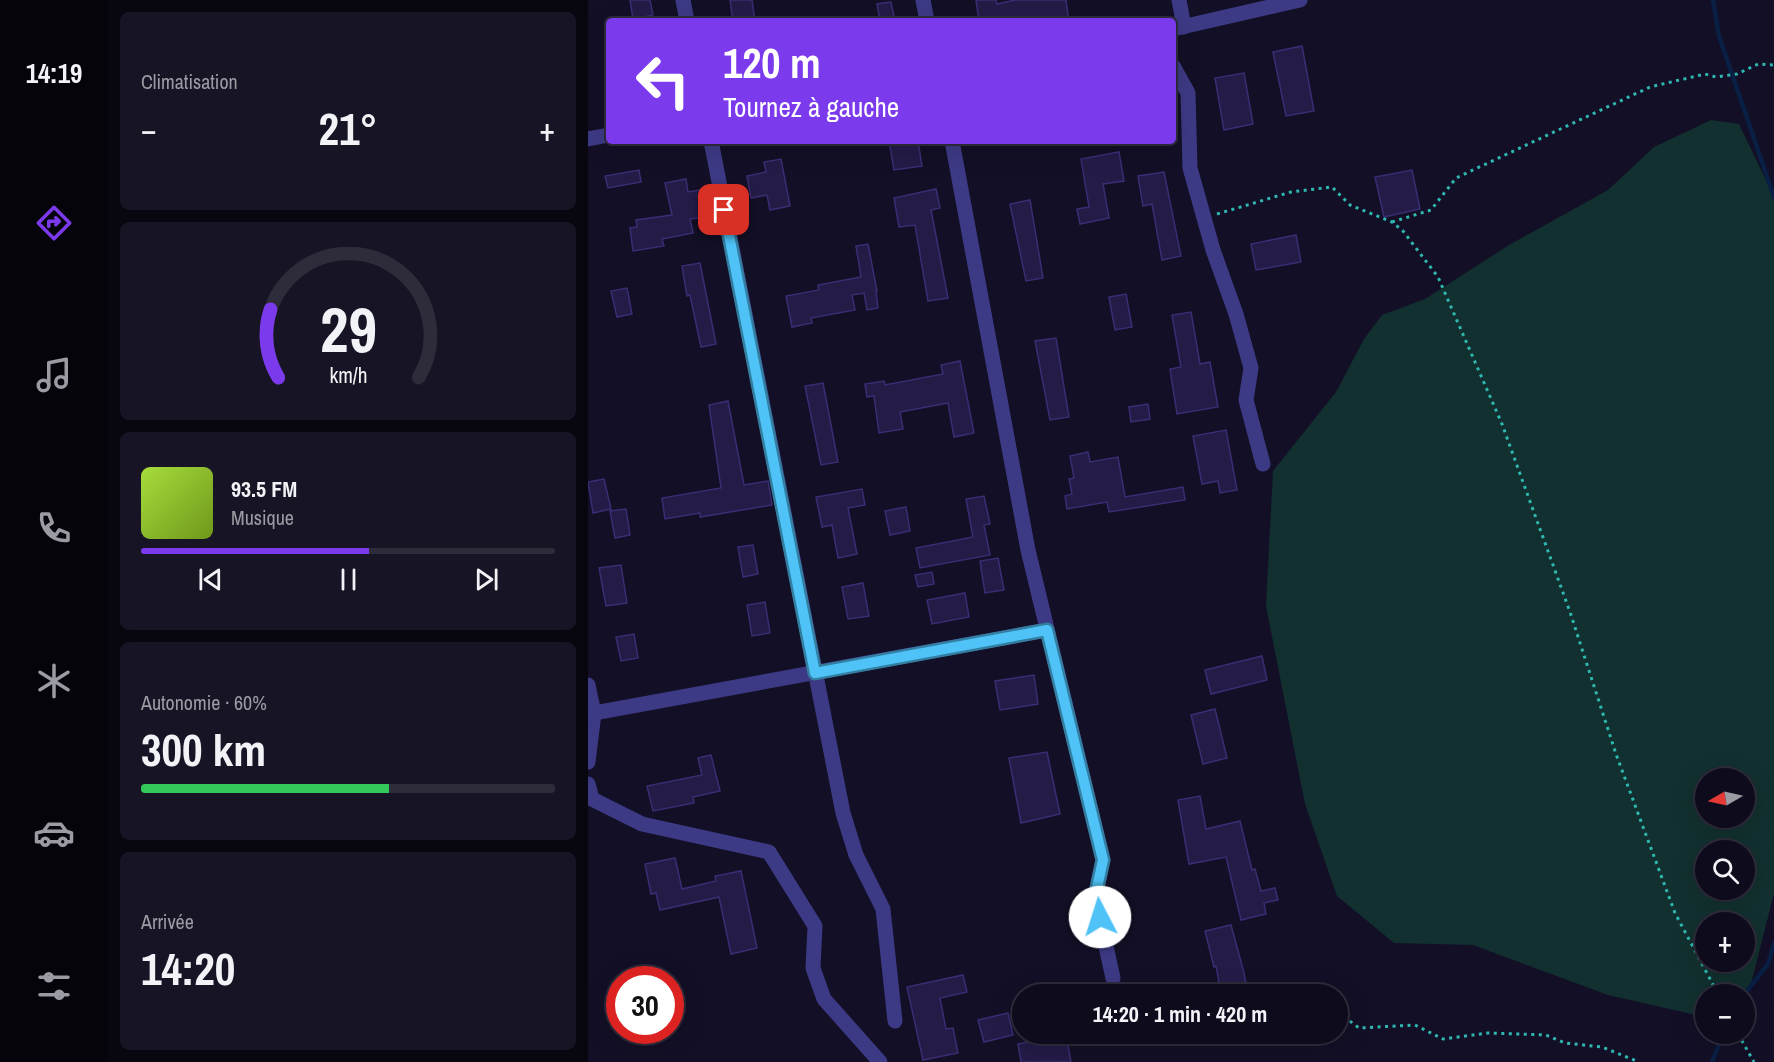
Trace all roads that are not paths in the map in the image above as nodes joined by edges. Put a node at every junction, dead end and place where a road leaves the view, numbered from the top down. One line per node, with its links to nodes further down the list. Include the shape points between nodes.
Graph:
1 (683, 0): 5 (street)
2 (923, 0): 6 (street)
3 (1179, 0): 7 (street)
4 (1300, 0): 7 (street)
5 (686, 18)
6 (926, 18)
7 (1178, 28)
8 (1176, 71): 13 (street, via 1188,93 1190,168 1251,369 1246,400)
9 (606, 136): 10 (street)
10 (588, 139)
11 (712, 144): 15 (street)
12 (953, 144): 14 (street, via 1028,550)
13 (1263, 464)
14 (1047, 630): 15 (street); 20 (street, via 1103,860 1095,897)
15 (815, 673): 17 (street); 21 (street, via 843,813 856,855 883,909)
16 (588, 685): 17 (street)
17 (591, 713): 18 (street)
18 (588, 762)
19 (588, 784): 22 (street, via 592,799 642,824 769,852 815,926 813,968 824,999)
20 (1113, 978)
21 (895, 1021)
22 (880, 1062)

